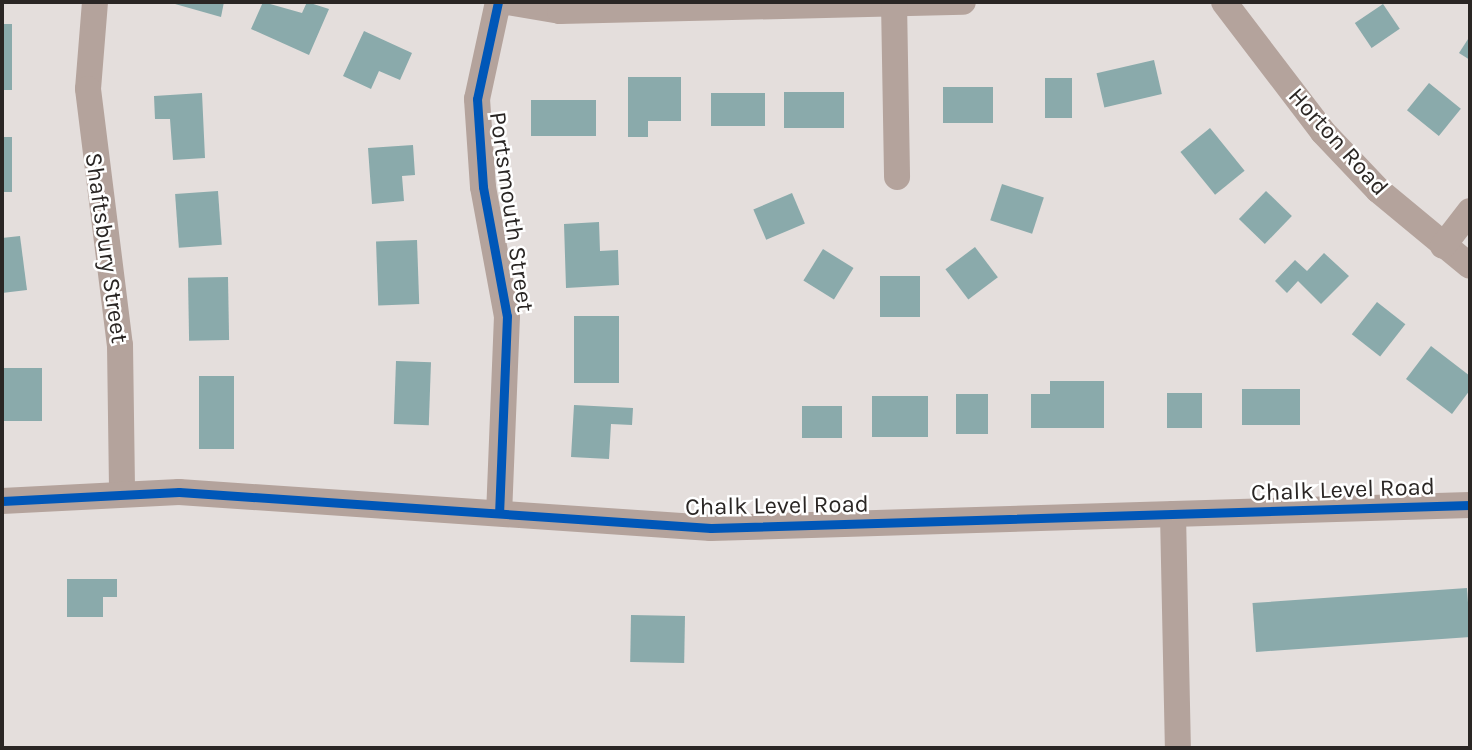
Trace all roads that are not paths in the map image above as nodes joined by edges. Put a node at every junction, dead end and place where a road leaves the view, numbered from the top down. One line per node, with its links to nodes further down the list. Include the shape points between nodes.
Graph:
1 (96, 2): 11 (street, Shaftsbury Street, via 88,89 120,345)
2 (498, 2): 14 (street, Portsmouth Street, via 477,99 483,187 507,316)
3 (508, 2): 4 (street, via 560,11)
4 (894, 2): 5 (street); 7 (street)
5 (963, 2)
6 (1224, 2): 9 (street, Horton Road, via 1324,132)
7 (897, 177)
8 (1470, 211): 9 (street)
9 (1443, 246): 10 (street, Horton Road)
10 (1470, 266)
11 (122, 494): 12 (street, Chalk Level Road); 14 (street, Chalk Level Road)
12 (2, 501)
13 (1470, 505): 15 (street, Chalk Level Road)
14 (499, 513): 15 (street, Chalk Level Road, via 711,528)
15 (1173, 514): 16 (street)
16 (1178, 748)

